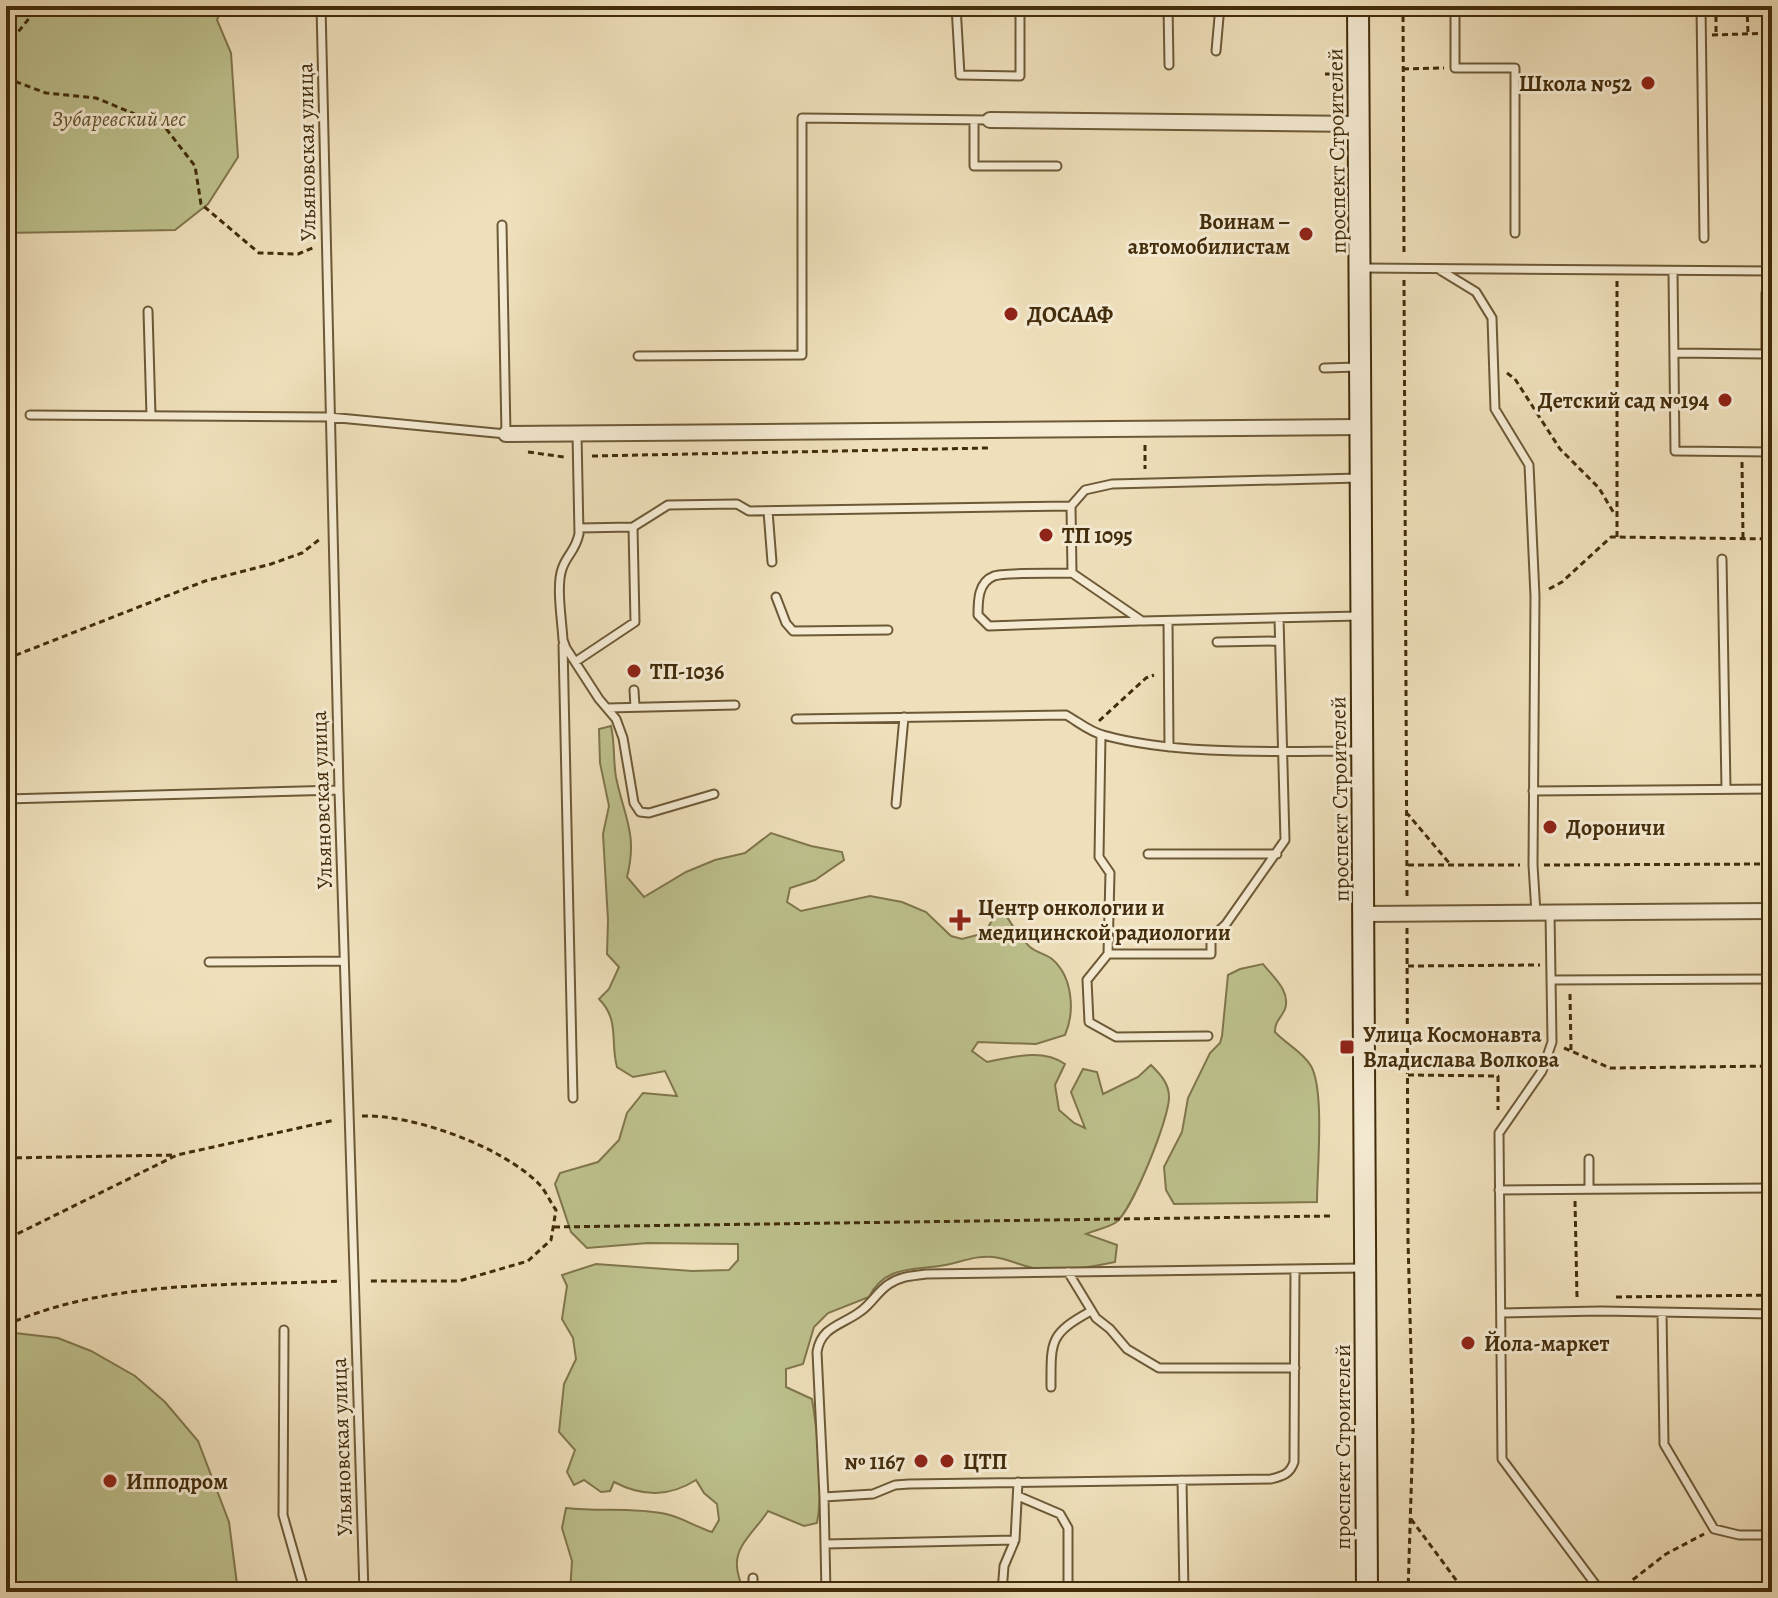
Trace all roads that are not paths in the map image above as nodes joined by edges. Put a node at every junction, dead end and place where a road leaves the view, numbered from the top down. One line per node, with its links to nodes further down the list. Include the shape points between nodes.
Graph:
1 (321, 6): 30 (lane, Ульяновская улица)
2 (956, 6): 3 (lane, via 960,75 1020,76)
3 (1020, 6)
4 (1168, 6): 10 (lane)
5 (1220, 6): 9 (lane)
6 (1358, 6): 13 (main road, проспект Строителей)
7 (1455, 6): 16 (lane, via 1455,68 1515,68)
8 (1701, 6): 17 (lane)
9 (1216, 51)
10 (1169, 65)
11 (974, 120): 12 (lane); 14 (lane, via 974,166); 25 (lane, via 802,118 802,355)
12 (990, 120): 13 (street)
13 (1359, 124): 18 (main road, проспект Строителей)
14 (1057, 166)
15 (502, 225): 32 (lane)
16 (1515, 233)
17 (1704, 238)
18 (1361, 268): 19 (lane); 26 (main road, проспект Строителей)
19 (1440, 270): 21 (lane); 66 (lane, via 1476,292 1492,318 1495,409 1529,465 1535,596)
20 (1772, 271): 21 (lane)
21 (1673, 272): 24 (lane)
22 (1772, 293): 24 (lane, via 1766,293 1766,354)
23 (148, 311): 29 (lane)
24 (1674, 353): 34 (lane, via 1675,451)
25 (638, 356)
26 (1361, 367): 27 (lane); 31 (main road, проспект Строителей)
27 (1324, 368)
28 (30, 415): 29 (lane)
29 (151, 416): 30 (lane)
30 (329, 417): 32 (lane); 65 (lane, Ульяновская улица)
31 (1361, 427): 33 (street); 35 (main road, проспект Строителей)
32 (506, 434): 33 (street)
33 (577, 434): 39 (lane)
34 (1772, 452)
35 (1361, 478): 36 (lane, via 1097,485); 44 (main road, проспект Строителей)
36 (1071, 506): 37 (lane); 42 (lane)
37 (768, 511): 38 (lane, via 749,511 737,504 668,505); 41 (lane)
38 (633, 527): 39 (lane); 52 (lane, via 635,622)
39 (579, 528): 49 (lane, via 576,550 561,578)
40 (1722, 559): 63 (lane)
41 (772, 562)
42 (1072, 573): 46 (lane); 46 (lane, via 994,576 982,586 978,615 989,626)
43 (776, 597): 48 (lane, via 793,631)
44 (1361, 616): 45 (lane); 62 (main road, проспект Строителей)
45 (1279, 618): 47 (lane); 50 (lane)
46 (1142, 621): 47 (lane)
47 (1168, 621): 60 (lane)
48 (888, 630)
49 (563, 640): 52 (lane); 81 (lane)
50 (1279, 641): 51 (lane); 61 (lane)
51 (1217, 642)
52 (575, 662): 56 (lane)
53 (634, 690): 55 (lane)
54 (735, 705): 55 (lane)
55 (635, 707): 56 (lane)
56 (607, 708): 67 (lane, via 623,738 640,812)
57 (904, 717): 58 (lane); 59 (lane, via 1066,715); 69 (lane)
58 (796, 719)
59 (1101, 735): 60 (lane); 75 (lane, via 1099,857 1110,873)
60 (1169, 747): 61 (lane)
61 (1283, 751): 62 (lane); 71 (lane, via 1285,840)
62 (1362, 751): 74 (main road, проспект Строителей)
63 (1726, 789): 64 (lane); 66 (lane)
64 (1772, 789)
65 (339, 790): 68 (lane); 76 (lane, Ульяновская улица)
66 (1533, 791): 73 (lane, via 1533,865)
67 (714, 794)
68 (6, 799)
69 (896, 804)
70 (1148, 854): 71 (lane)
71 (1277, 854): 75 (lane, via 1211,938 1211,954)
72 (1772, 911): 73 (street)
73 (1543, 913): 74 (street); 79 (lane)
74 (1364, 914): 88 (main road, проспект Строителей)
75 (1108, 954): 80 (lane, via 1087,980 1089,1022 1116,1037)
76 (344, 961): 77 (lane); 107 (lane, Ульяновская улица)
77 (209, 962)
78 (1772, 979): 79 (lane)
79 (1553, 980): 85 (lane, via 1552,1042 1542,1071 1499,1133)
80 (1208, 1036)
81 (573, 1098)
82 (1589, 1159): 84 (lane)
83 (1772, 1188): 84 (lane)
84 (1589, 1189): 86 (lane)
85 (1499, 1190): 86 (lane); 92 (lane)
86 (1552, 1190): 87 (lane)
87 (1552, 1200)
88 (1366, 1268): 89 (lane); 113 (main road, проспект Строителей)
89 (1295, 1269): 90 (lane); 96 (lane)
90 (1068, 1272): 91 (lane); 101 (lane, via 901,1278 826,1331 817,1352)
91 (1091, 1311): 96 (lane, via 1127,1349 1159,1368); 97 (lane, via 1060,1330 1054,1342)
92 (1501, 1313): 93 (lane); 114 (lane, via 1502,1459)
93 (1662, 1313): 94 (lane); 102 (lane, via 1664,1444 1714,1529)
94 (1772, 1314)
95 (284, 1330): 106 (lane, via 283,1515)
96 (1295, 1368): 98 (lane, via 1291,1471 1271,1479)
97 (1051, 1387)
98 (1182, 1480): 99 (lane); 112 (lane)
99 (1018, 1482): 100 (lane); 101 (lane, via 895,1485 873,1494)
100 (1018, 1496): 103 (lane); 111 (lane, via 1060,1514 1068,1528)
101 (824, 1497): 104 (lane)
102 (1772, 1535)
103 (1015, 1540): 104 (lane); 110 (lane, via 1004,1566)
104 (825, 1544): 109 (lane)
105 (753, 1578): 108 (lane)
106 (305, 1592)
107 (364, 1592)
108 (753, 1592)
109 (826, 1592)
110 (1002, 1592)
111 (1068, 1592)
112 (1184, 1592)
113 (1367, 1592)
114 (1601, 1592)

